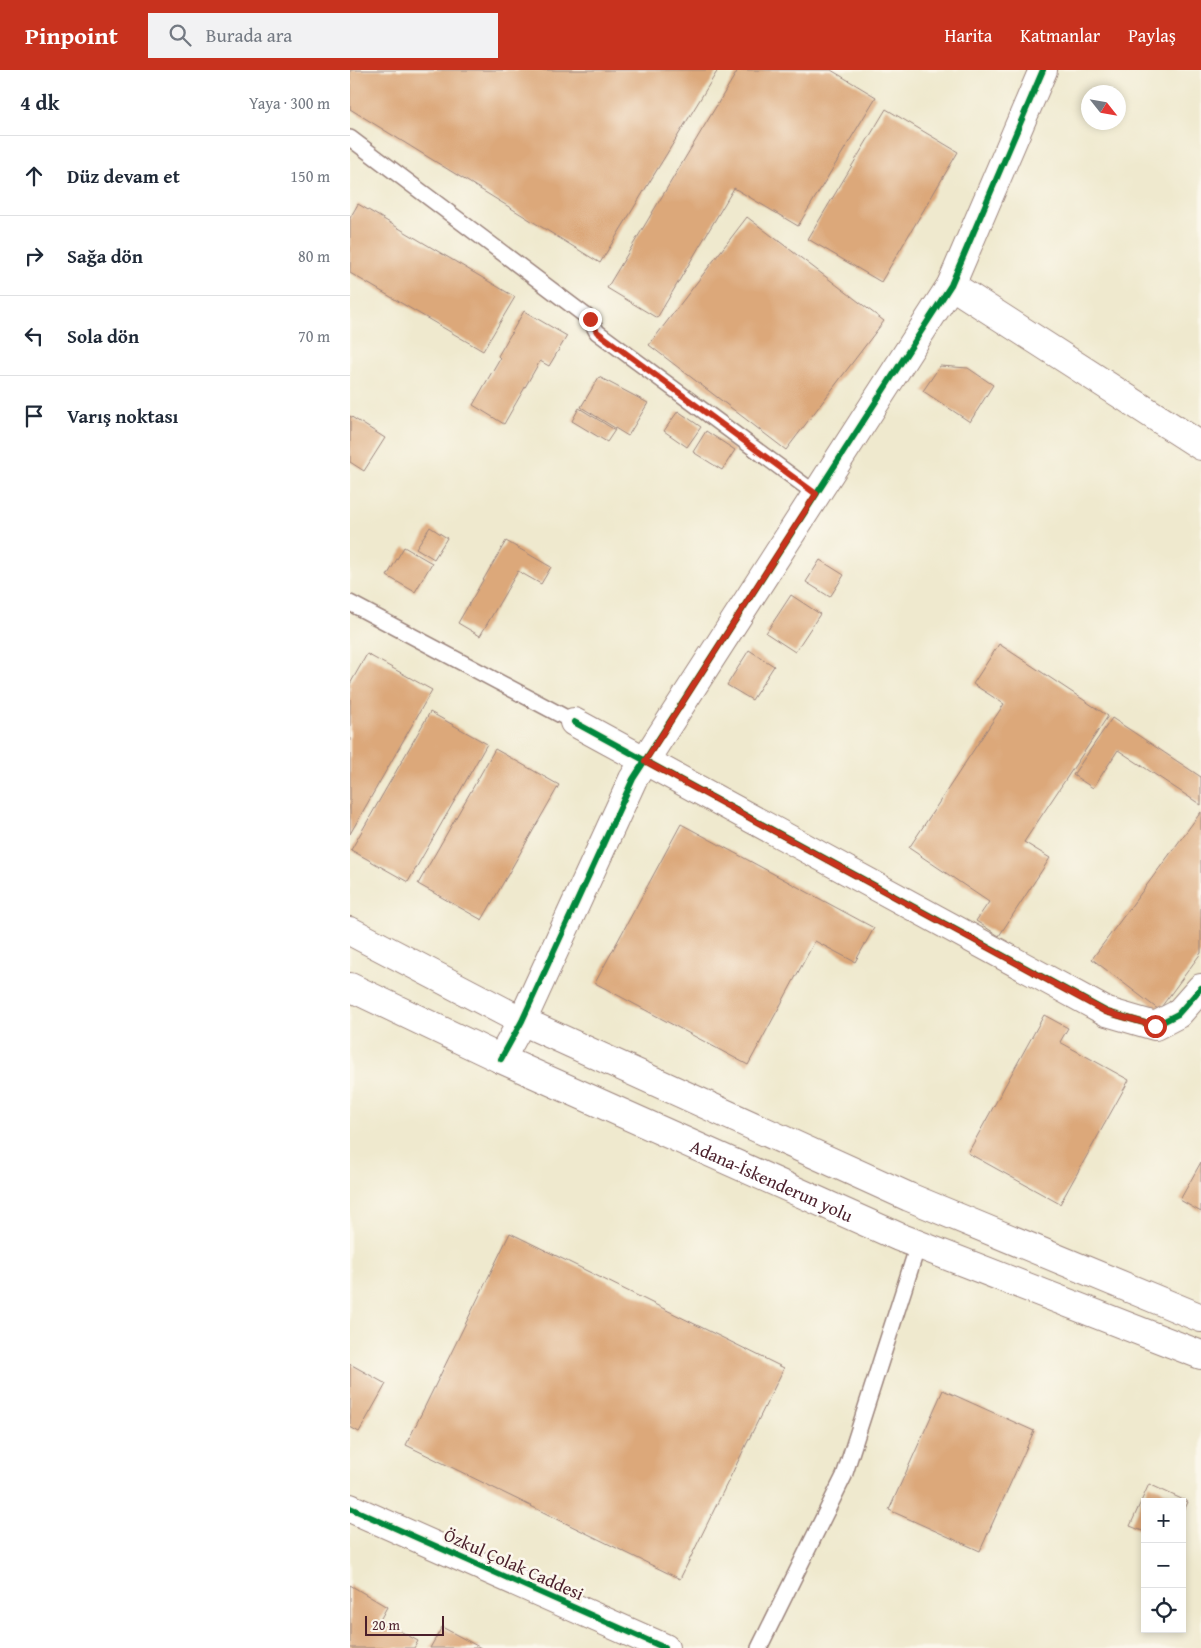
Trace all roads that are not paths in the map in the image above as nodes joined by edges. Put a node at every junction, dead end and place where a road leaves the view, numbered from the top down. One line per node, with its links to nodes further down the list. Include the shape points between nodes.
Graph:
1 (1043, 70): 3 (main road)
2 (350, 138): 5 (lane, via 590,319 597,332)
3 (950, 285): 4 (main road); 5 (main road)
4 (1201, 446)
5 (816, 494): 8 (main road)
6 (350, 603): 7 (lane)
7 (574, 722): 8 (main road)
8 (645, 761): 11 (main road, via 1106,1012 1155,1026 1178,1014); 12 (main road, via 633,779)
9 (350, 931): 12 (main road)
10 (350, 987): 13 (main road, Adana-İskenderun yolu)
11 (1201, 988)
12 (522, 1021): 13 (main road); 15 (main road, via 909,1196)
13 (501, 1060): 14 (main road, Adana-İskenderun yolu)
14 (918, 1245): 16 (main road, Adana-İskenderun yolu); 19 (lane, via 844,1476)
15 (1201, 1318)
16 (1201, 1355)
17 (350, 1508): 18 (main road, Özkul Çolak Caddesi)
18 (665, 1648)
19 (759, 1648)

